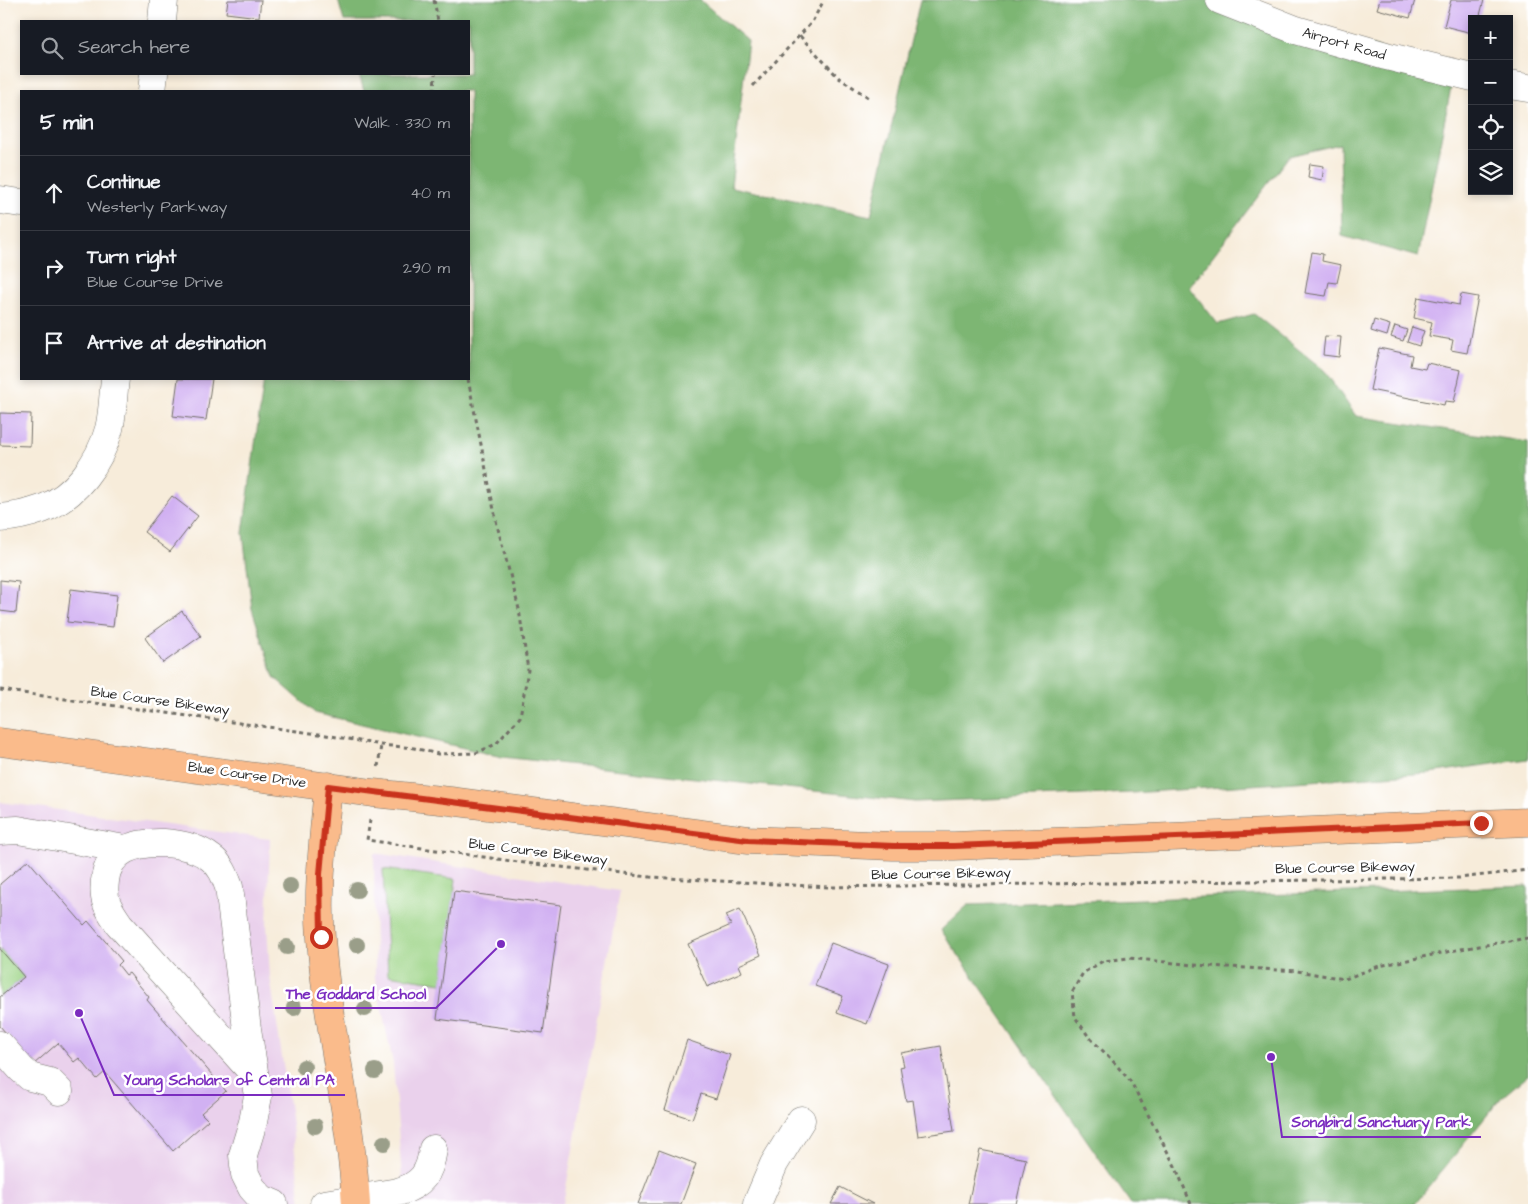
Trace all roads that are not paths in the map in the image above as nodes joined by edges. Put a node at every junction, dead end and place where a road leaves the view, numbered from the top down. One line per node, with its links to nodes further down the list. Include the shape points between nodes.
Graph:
1 (164, 0): 3 (street)
2 (1220, 0): 5 (street, Airport Road, via 1296,30)
3 (162, 20)
4 (154, 75): 8 (street)
5 (1468, 76)
6 (1513, 86): 7 (street)
7 (1528, 88)
8 (152, 90)
9 (0, 200): 10 (street)
10 (20, 203)
11 (115, 380): 12 (street, via 110,427 90,469 61,499 43,509)
12 (0, 518)
13 (0, 742): 14 (main road, Blue Course Drive)
14 (328, 786): 17 (main road, Blue Course Drive, via 748,840 884,846 954,846); 25 (main road, via 320,874 321,937 327,1002 349,1131)
15 (1528, 817): 17 (main road, Blue Course Drive)
16 (1528, 822): 17 (main road, Blue Course Drive)
17 (1481, 823)
18 (0, 831): 19 (street, via 18,830)
19 (125, 849): 21 (street, via 110,861 105,875 108,905 119,924); 21 (street, via 148,842 174,843 194,848 212,858 223,871 229,887)
20 (0, 1045): 22 (street, via 30,1077 50,1082)
21 (254, 1074): 26 (street, via 258,1096 243,1155 245,1174 262,1199)
22 (59, 1091)
23 (802, 1120): 28 (street, via 774,1164)
24 (433, 1149): 25 (street, via 432,1161 416,1184 398,1192)
25 (356, 1201): 27 (street)
26 (274, 1204)
27 (324, 1204)
28 (757, 1204)

